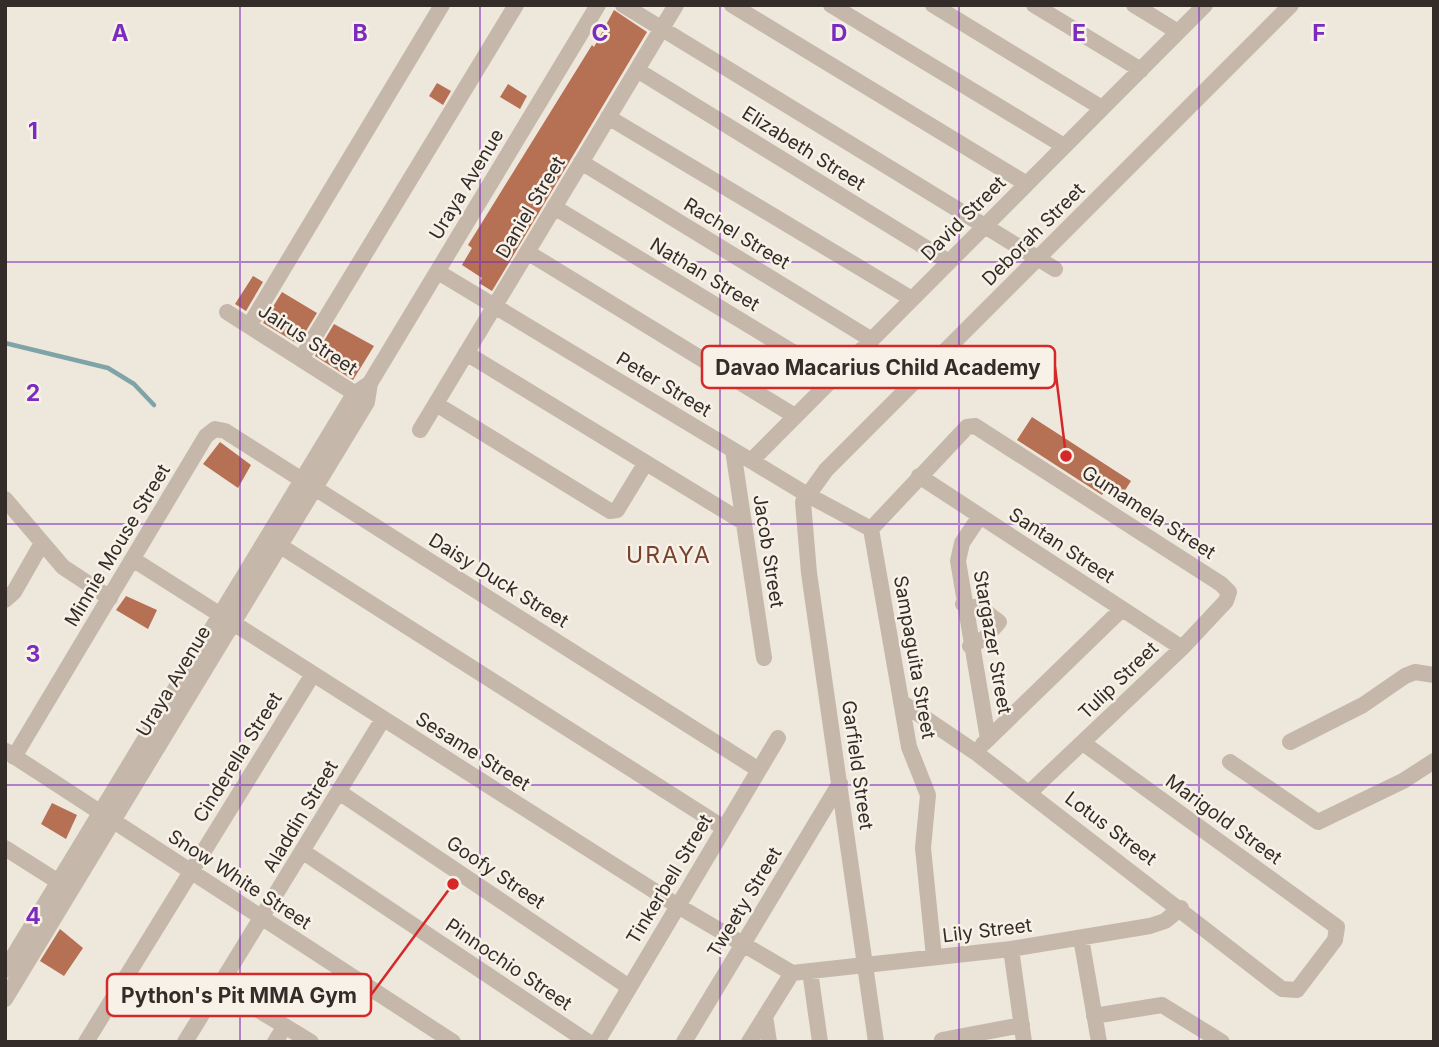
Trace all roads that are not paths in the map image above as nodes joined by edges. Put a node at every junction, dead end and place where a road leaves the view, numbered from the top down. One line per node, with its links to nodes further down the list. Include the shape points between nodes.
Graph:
1 (442, 5): 32 (street)
2 (516, 5): 35 (street)
3 (598, 5): 28 (street, Uraya Avenue)
4 (623, 5): 13 (street)
5 (676, 5): 13 (street, Daniel Street)
6 (732, 5): 21 (street)
7 (831, 5): 19 (street)
8 (933, 5): 17 (street)
9 (1034, 5): 16 (street)
10 (1134, 5): 14 (street)
11 (1205, 5): 14 (street, David Street)
12 (1291, 5): 25 (street, Deborah Street)
13 (662, 29): 15 (street, Daniel Street); 23 (street)
14 (1178, 32): 16 (street, David Street)
15 (637, 70): 18 (street, Daniel Street); 26 (street, Elizabeth Street)
16 (1141, 70): 17 (street, David Street)
17 (1102, 108): 19 (street, David Street)
18 (608, 117): 20 (street, Daniel Street); 29 (street)
19 (1064, 146): 21 (street, David Street)
20 (581, 162): 22 (street, Daniel Street); 33 (street, Rachel Street)
21 (1027, 184): 23 (street, David Street)
22 (554, 207): 24 (street, Daniel Street); 36 (street, Nathan Street)
23 (985, 226): 25 (street); 26 (street, David Street)
24 (527, 252): 30 (street, Daniel Street); 39 (street)
25 (1038, 258): 27 (street); 47 (street, Deborah Street)
26 (949, 262): 29 (street, David Street)
27 (1055, 269)
28 (438, 272): 30 (street, Peter Street); 37 (street, Uraya Avenue)
29 (912, 299): 33 (street, David Street)
30 (494, 306): 34 (street, Daniel Street); 42 (street, Peter Street)
31 (227, 312): 32 (street, Jairus Street)
32 (249, 326): 35 (street, Jairus Street)
33 (872, 340): 36 (street, David Street)
34 (466, 353): 38 (street, Daniel Street); 44 (street)
35 (301, 359): 37 (street, Jairus Street)
36 (834, 377): 39 (street, David Street)
37 (361, 398): 46 (street, Uraya Avenue)
38 (436, 404): 41 (street, Daniel Street); 44 (street, via 610,512 617,510)
39 (795, 416): 43 (street, David Street)
40 (215, 429): 46 (street, Daisy Duck Street); 54 (street, Minnie Mouse Street, via 206,436)
41 (420, 430)
42 (733, 450): 43 (street, Peter Street); 50 (street, Jacob Street)
43 (751, 461): 47 (street, Peter Street)
44 (645, 464): 50 (street)
45 (919, 477): 49 (street, Santan Street); 51 (street); 55 (street, Gumamela Street, via 973,425)
46 (308, 484): 52 (street, Uraya Avenue); 76 (street, Daisy Duck Street)
47 (806, 494): 51 (street, Peter Street); 77 (street, Garfield Street, via 802,514)
48 (5, 499): 53 (street)
49 (980, 516): 58 (street, Stargazer Street, via 958,553); 59 (street, Santan Street)
50 (743, 522): 63 (street, Jacob Street)
51 (871, 529): 66 (street, Sampaguita Street)
52 (274, 541): 60 (street, Uraya Avenue); 81 (street)
53 (42, 543): 56 (street, via 63,567); 57 (street, via 15,592)
54 (134, 560): 56 (street, Minnie Mouse Street); 60 (street, Sesame Street)
55 (1229, 592): 62 (street, Tulip Street)
56 (110, 598): 73 (street, Minnie Mouse Street)
57 (5, 600)
58 (963, 604): 61 (street, Stargazer Street); 61 (street, via 1007,622)
59 (1122, 609): 62 (street, Santan Street); 69 (street)
60 (226, 619): 64 (street, Sesame Street); 80 (street, Uraya Avenue)
61 (970, 646): 69 (street, Stargazer Street)
62 (1182, 648): 70 (street, Tulip Street)
63 (764, 658)
64 (313, 674): 67 (street, Sesame Street); 84 (street, Cinderella Street)
65 (1434, 676): 71 (street, via 1415,672 1405,676 1363,705)
66 (901, 702): 72 (street, Lotus Street); 92 (street, Sampaguita Street, via 909,747 928,795 923,848)
67 (383, 719): 78 (street, Aladdin Street); 86 (street, Sesame Street)
68 (778, 738): 76 (street, Tinkerbell Street)
69 (988, 738): 72 (street)
70 (1083, 743): 79 (street, Tulip Street); 100 (street, Marigold Street, via 1334,924 1338,932)
71 (1290, 743)
72 (975, 752): 79 (street, Lotus Street)
73 (9, 754): 80 (street, Snow White Street)
74 (1434, 761): 75 (street, via 1318,822)
75 (1230, 762)
76 (759, 770): 81 (street, Tinkerbell Street)
77 (840, 783): 90 (street, Tweety Street); 93 (street, Garfield Street)
78 (339, 792): 83 (street, Aladdin Street); 98 (street, Goofy Street)
79 (1030, 793): 87 (street, Lotus Street)
80 (107, 817): 84 (street, Snow White Street); 85 (street, Uraya Avenue)
81 (724, 828): 86 (street, Tinkerbell Street)
82 (5, 848): 85 (street)
83 (302, 851): 88 (street, Aladdin Street); 111 (street, Pinnochio Street)
84 (190, 871): 88 (street, Snow White Street); 106 (street, Cinderella Street)
85 (65, 885): 94 (street, Uraya Avenue); 99 (street, Uraya Avenue)
86 (678, 906): 90 (street, Sesame Street); 98 (street, Tinkerbell Street)
87 (1181, 908): 89 (street, Lily Street, via 1158,924); 100 (street, Lotus Street, via 1282,989)
88 (262, 918): 97 (street, Aladdin Street); 110 (street, Snow White Street)
89 (1081, 938): 91 (street, Lily Street); 102 (street)
90 (743, 945): 96 (street, Sesame Street); 113 (street, Tweety Street)
91 (1011, 949): 92 (street, Lily Street); 103 (street)
92 (934, 957): 93 (street, Lily Street)
93 (864, 965): 95 (street, Lily Street); 117 (street, Garfield Street)
94 (5, 970)
95 (810, 971): 96 (street, Lily Street); 116 (street)
96 (792, 973): 101 (street)
97 (219, 986): 104 (street); 107 (street, Aladdin Street)
98 (629, 987): 112 (street, Tinkerbell Street)
99 (7, 991)
100 (1292, 992)
101 (765, 1016): 114 (street); 115 (street)
102 (1094, 1016): 119 (street); 120 (street, via 1161,1005)
103 (1022, 1025): 105 (street); 118 (street)
104 (285, 1026): 108 (street); 109 (street)
105 (942, 1037)
106 (86, 1042)
107 (185, 1042)
108 (275, 1042)
109 (311, 1042)
110 (453, 1042)
111 (588, 1042)
112 (597, 1042)
113 (684, 1042)
114 (749, 1042)
115 (769, 1042)
116 (820, 1042)
117 (876, 1042)
118 (1024, 1042)
119 (1098, 1042)
120 (1222, 1042)

